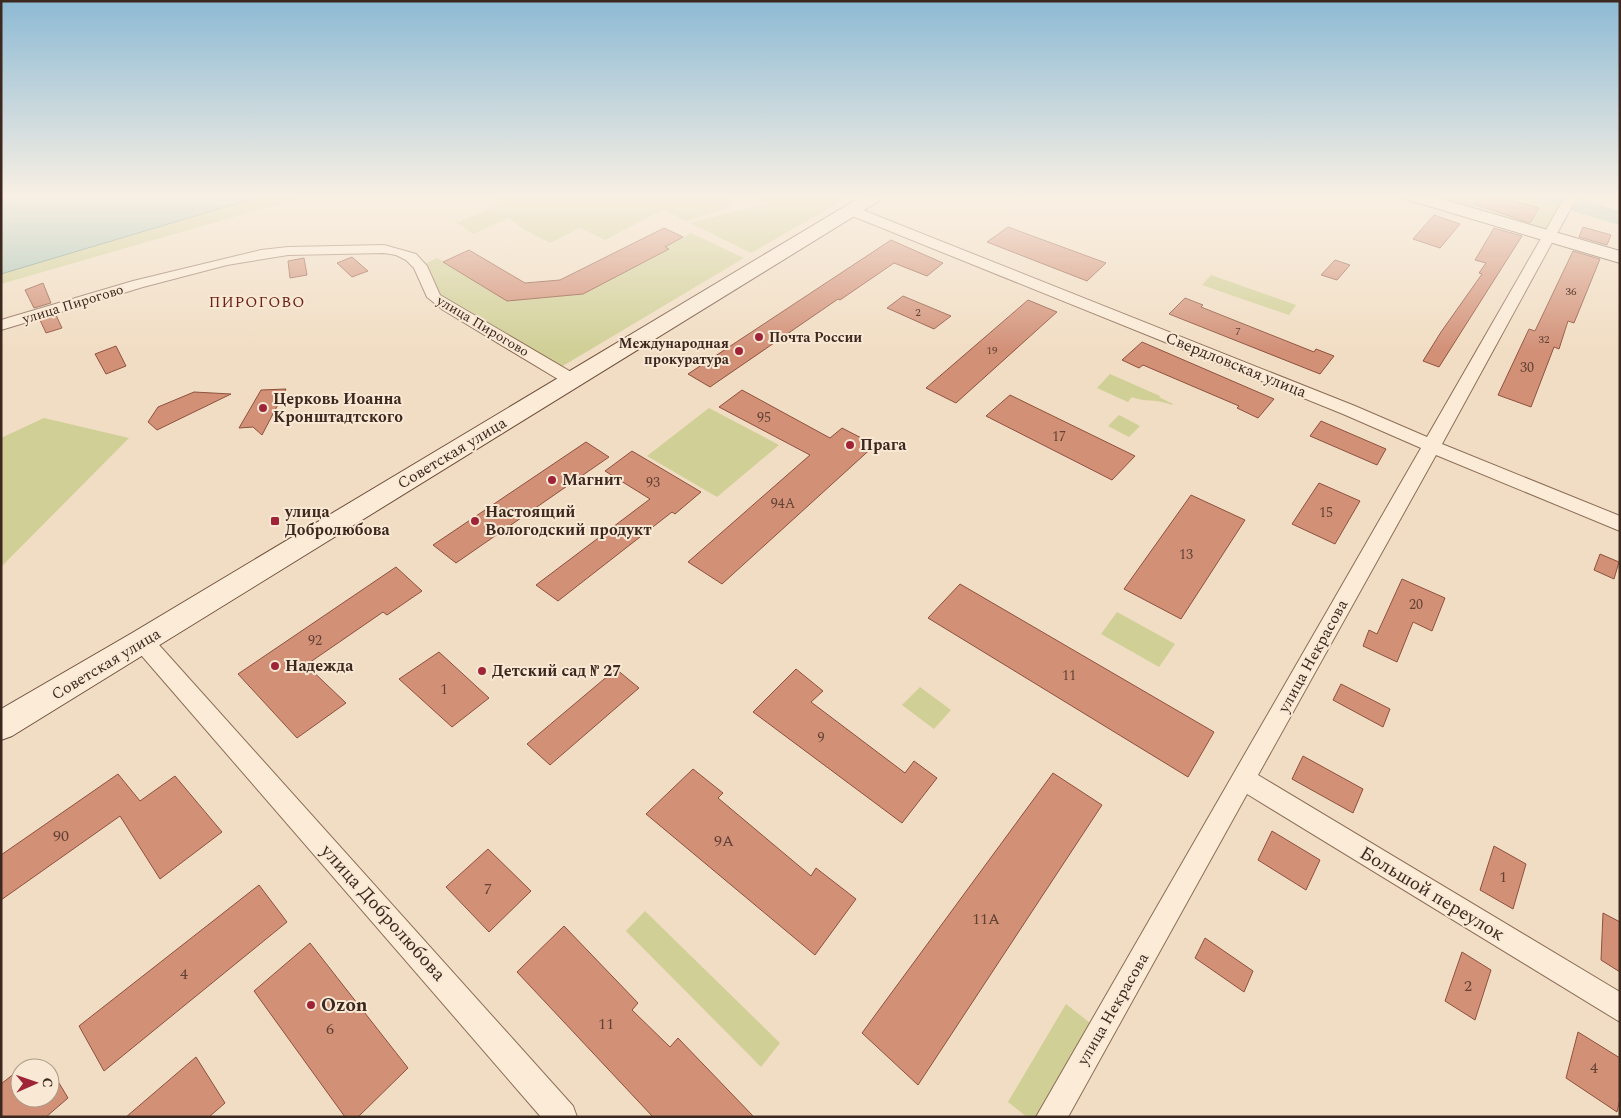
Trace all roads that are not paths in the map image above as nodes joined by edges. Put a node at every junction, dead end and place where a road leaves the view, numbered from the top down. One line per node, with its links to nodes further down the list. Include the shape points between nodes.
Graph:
1 (789, 247): 7 (main road, Советская улица)
2 (943, 247): 8 (street, Свердловская улица)
3 (1545, 247): 8 (street, улица Некрасова)
4 (1588, 247): 5 (main road)
5 (1620, 257)
6 (1, 325): 7 (street, улица Пирогово, via 138,284 261,254 384,249 411,257 420,266 434,297 448,307)
7 (572, 380): 10 (main road, Советская улица)
8 (1432, 446): 9 (street, Свердловская улица); 12 (street, улица Некрасова)
9 (1620, 524)
10 (143, 642): 11 (main road, Советская улица); 14 (street, улица Добролюбова)
11 (1, 726)
12 (1244, 779): 13 (street, Большой переулок); 15 (street, улица Некрасова)
13 (1620, 1008)
14 (562, 1117)
15 (1052, 1117)

